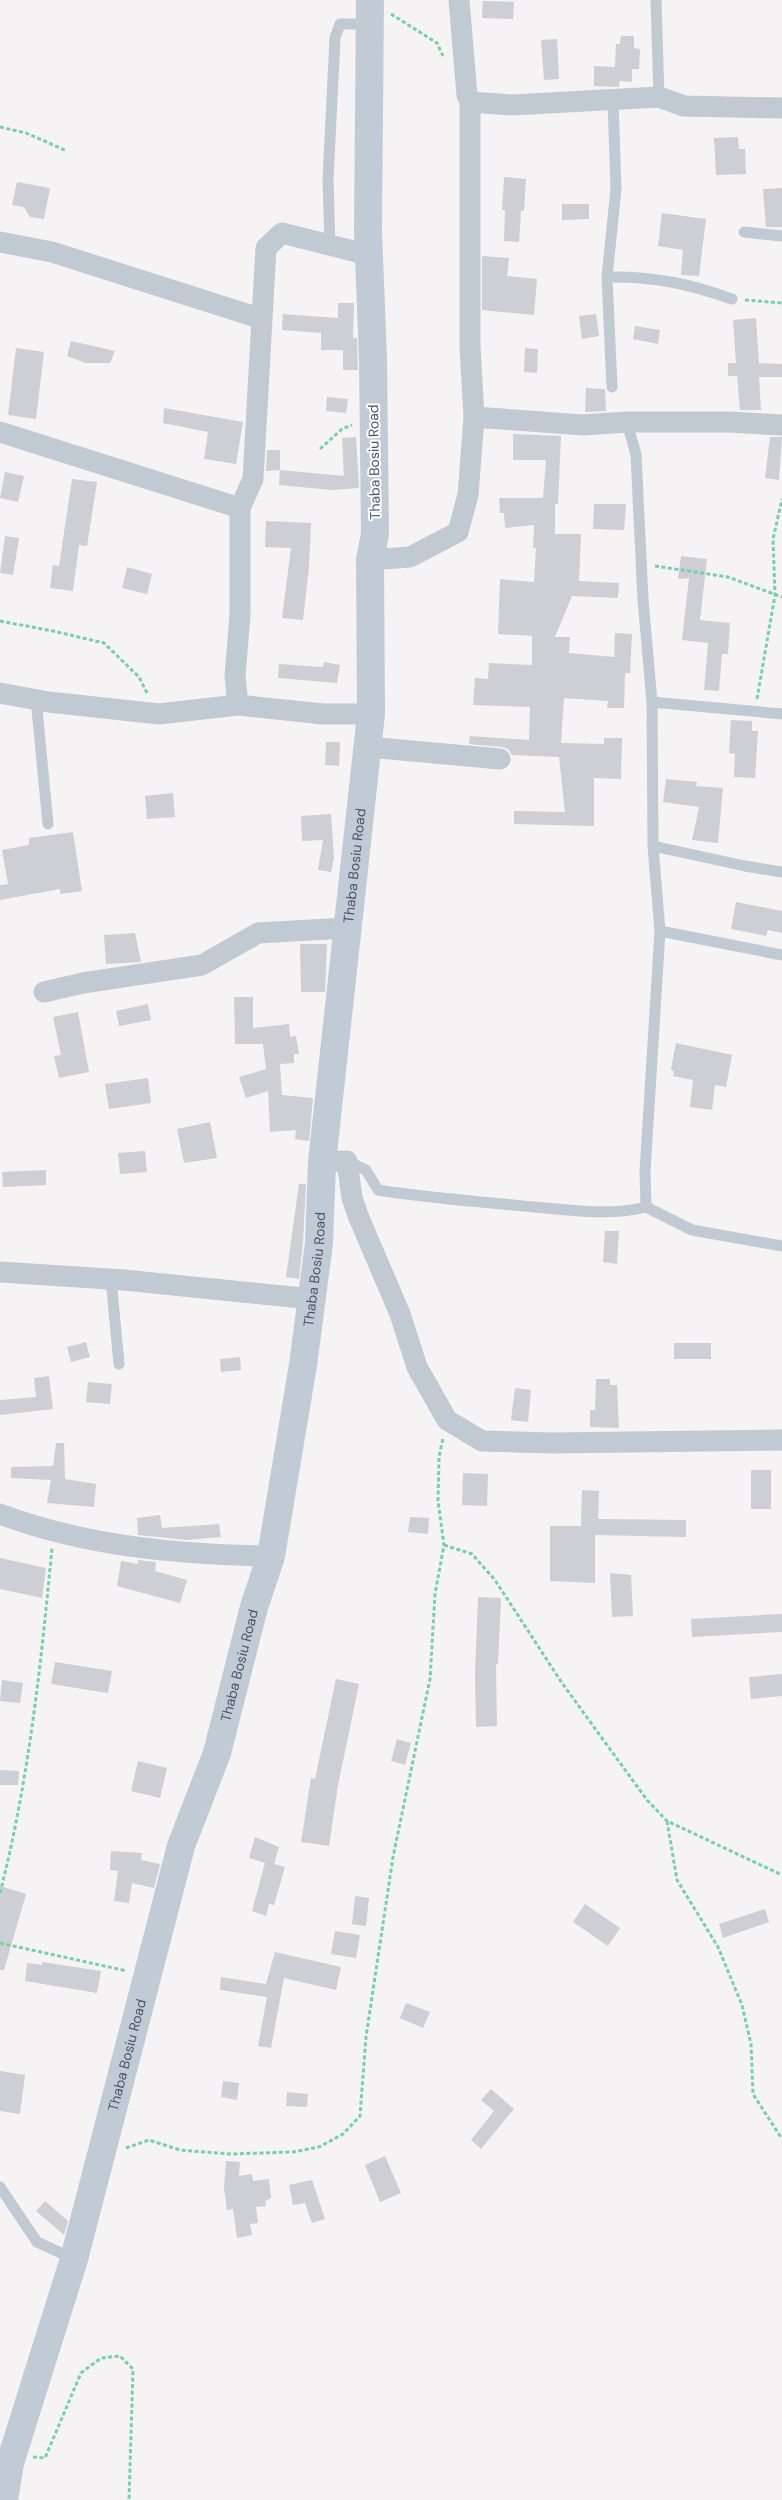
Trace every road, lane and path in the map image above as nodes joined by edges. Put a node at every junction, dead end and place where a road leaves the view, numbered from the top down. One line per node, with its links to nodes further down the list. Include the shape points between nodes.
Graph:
1 (459, 0): 7 (street)
2 (656, 0): 5 (lane)
3 (376, 12): 4 (path, via 437,43); 14 (lane, via 340,24 335,38 328,180); 15 (street, Thaba Bosiu Road)
4 (445, 60)
5 (659, 98): 6 (street); 8 (street, via 684,106)
6 (613, 101): 7 (street, via 512,105); 16 (lane, via 616,189)
7 (470, 102): 22 (street, via 470,346)
8 (782, 108)
9 (0, 127): 10 (path, via 26,133)
10 (67, 151)
11 (744, 232): 12 (lane)
12 (782, 236)
13 (0, 242): 19 (street, via 52,252)
14 (330, 245): 15 (street); 19 (street, via 282,234 266,248)
15 (369, 255): 21 (street, Thaba Bosiu Road)
16 (607, 277): 17 (lane, via 639,277 694,285); 20 (lane)
17 (732, 299): 18 (path)
18 (782, 303)
19 (262, 319): 28 (street, via 253,479)
20 (612, 387)
21 (374, 417): 26 (path, via 342,429); 29 (street, Thaba Bosiu Road, via 375,534)
22 (474, 417): 23 (street, via 583,425); 29 (street, via 468,495 458,532 410,557)
23 (627, 422): 24 (street); 30 (lane, via 636,455)
24 (782, 425)
25 (0, 432): 28 (street)
26 (320, 449)
27 (782, 499): 31 (path, via 773,539)
28 (240, 508): 37 (street, via 240,615 235,676)
29 (370, 560): 40 (street, Thaba Bosiu Road)
30 (641, 564): 31 (path, via 728,577); 36 (lane)
31 (775, 595): 32 (path); 38 (path)
32 (782, 597)
33 (0, 621): 39 (path, via 104,644 139,677 150,697)
34 (0, 692): 35 (street)
35 (36, 700): 39 (street); 44 (lane)
36 (652, 702): 38 (lane); 45 (lane)
37 (238, 705): 39 (street); 40 (street, via 323,714)
38 (754, 712): 41 (lane)
39 (150, 713)
40 (371, 714): 42 (street, Thaba Bosiu Road)
41 (782, 714)
42 (368, 747): 43 (street); 47 (street, Thaba Bosiu Road)
43 (500, 760)
44 (48, 824)
45 (653, 846): 46 (lane); 48 (lane)
46 (782, 872)
47 (346, 928): 50 (street, via 258,933 202,965); 51 (street, Thaba Bosiu Road)
48 (660, 931): 49 (lane); 52 (lane, via 645,1171)
49 (782, 955)
50 (44, 992)
51 (335, 1161): 52 (lane, via 366,1170 378,1190 413,1196 572,1210 630,1211); 56 (street, Thaba Bosiu Road); 58 (street, via 400,1314 417,1367)
52 (646, 1207): 53 (lane, via 692,1230)
53 (782, 1246)
54 (0, 1272): 55 (street)
55 (111, 1279): 56 (street); 57 (lane)
56 (312, 1298): 63 (street, Thaba Bosiu Road)
57 (119, 1364)
58 (447, 1420): 59 (street, via 482,1441); 62 (path, via 439,1466 438,1501)
59 (782, 1440)
60 (0, 1514): 61 (street)
61 (54, 1531): 63 (street, via 176,1552); 66 (path, via 38,1689 12,1847)
62 (444, 1545): 64 (path, via 472,1554 495,1580 562,1683 647,1800); 70 (path, via 435,1594 430,1679 393,1857 366,2036 360,2116 335,2138 319,2146 293,2152 231,2154 180,2150 149,2140)
63 (271, 1556): 68 (street, Thaba Bosiu Road, via 254,1607 217,1753 181,1846)
64 (667, 1821): 65 (path); 69 (path, via 677,1880 718,1947 742,2005 751,2044 753,2094)
65 (782, 1875)
66 (0, 1893)
67 (0, 1943): 68 (path)
68 (147, 1976): 70 (street, Thaba Bosiu Road)
69 (782, 2139)
70 (99, 2156): 72 (street, Thaba Bosiu Road)
71 (0, 2187): 72 (lane, via 37,2242)
72 (74, 2259): 73 (street, Thaba Bosiu Road)
73 (13, 2454): 74 (street, Thaba Bosiu Road); 75 (path, via 45,2458 81,2373 101,2358 120,2356 133,2369)
74 (4, 2500)
75 (129, 2500)

